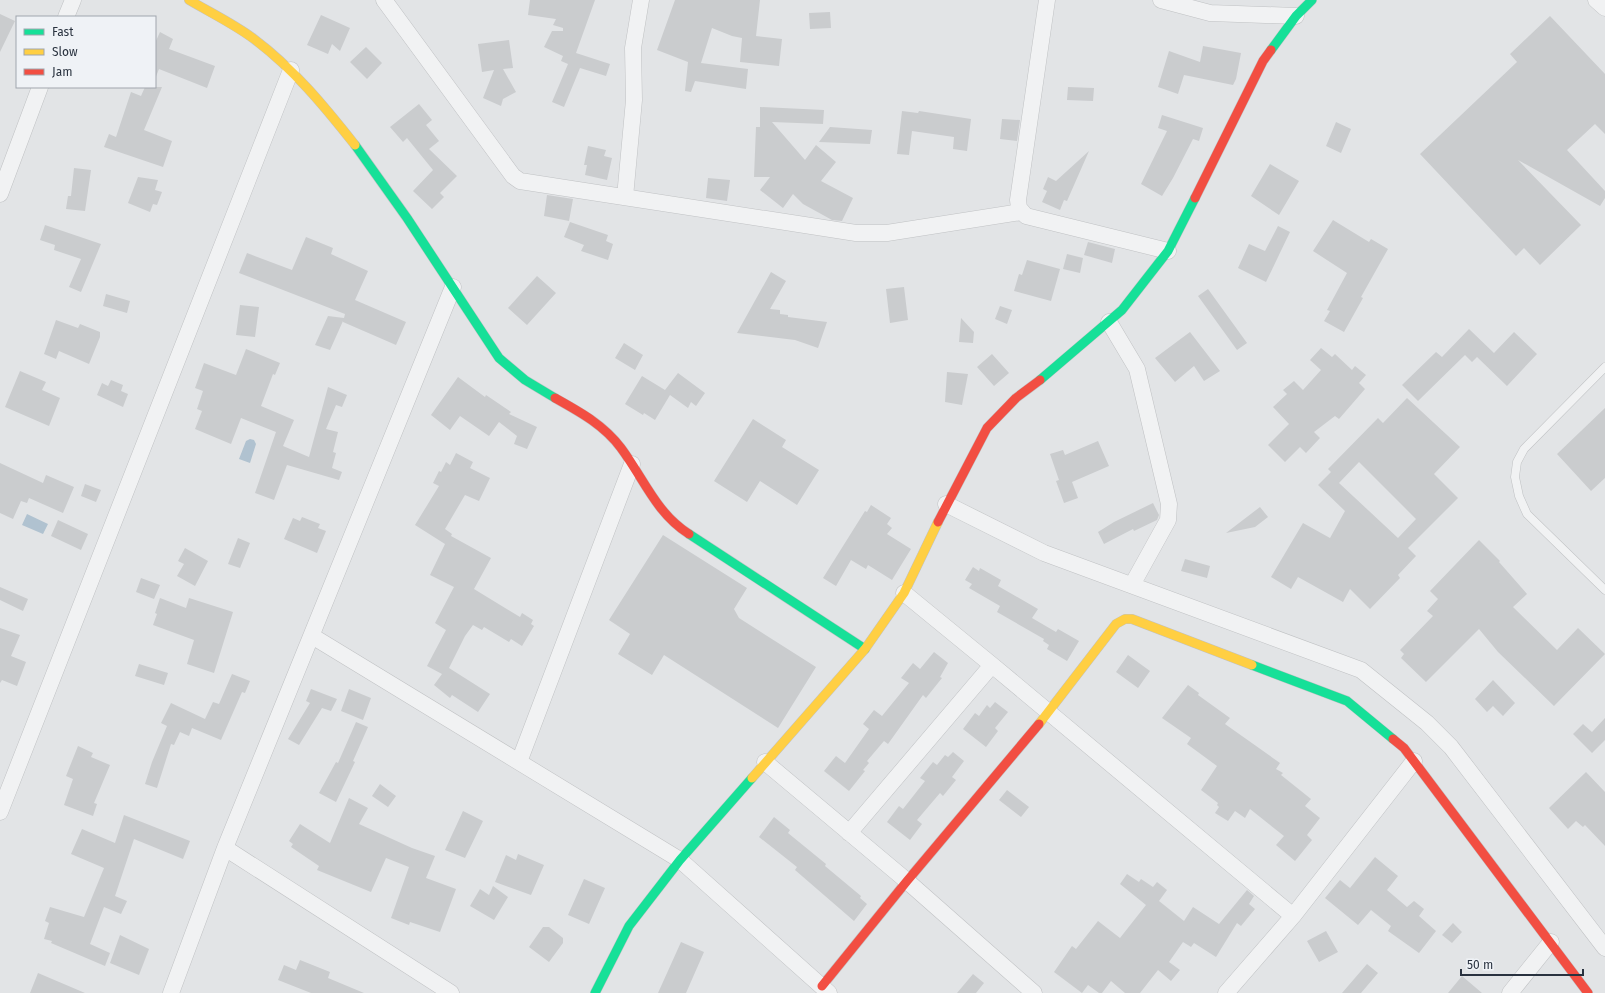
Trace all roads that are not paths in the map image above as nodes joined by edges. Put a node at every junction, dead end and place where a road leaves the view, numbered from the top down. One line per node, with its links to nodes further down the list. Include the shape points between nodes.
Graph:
1 (73, 0): 11 (street)
2 (189, 0): 13 (street, via 259,42)
3 (384, 0): 9 (street)
4 (641, 0): 16 (street, via 633,48 634,100)
5 (1047, 0): 17 (street, via 1018,200)
6 (1161, 0): 12 (street, via 1210,13)
7 (1312, 0): 12 (street)
8 (1596, 0): 10 (street)
9 (397, 7): 16 (street, via 513,176 520,181)
10 (1605, 8)
11 (66, 16)
12 (1296, 16): 18 (street, via 1263,61)
13 (291, 70): 19 (street, via 347,133); 34 (street)
14 (40, 88): 15 (street)
15 (0, 194)
16 (625, 197): 17 (street, via 856,233 887,233)
17 (1021, 212): 18 (street, via 1026,216)
18 (1168, 251): 20 (street, via 1122,310)
19 (453, 287): 22 (street, via 503,362 513,372 597,423 611,435); 27 (street)
20 (1109, 322): 23 (street, via 1056,368 1016,398 987,428); 24 (street, via 1137,370 1169,504 1168,520)
21 (1605, 367): 25 (lane, via 1524,449 1517,462 1515,477 1518,496 1527,514)
22 (632, 464): 28 (street, via 660,509 676,526); 31 (street)
23 (946, 504): 24 (street, via 1044,552); 26 (street)
24 (1132, 585): 41 (street, via 1361,670 1427,722 1451,747)
25 (1605, 590)
26 (904, 593): 28 (street); 29 (street)
27 (312, 636): 31 (street); 36 (street)
28 (865, 649): 32 (street)
29 (992, 665): 30 (street); 35 (street)
30 (1049, 713): 33 (street, via 1116,624 1125,619 1132,619 1347,701 1404,748); 38 (street); 39 (street)
31 (519, 762): 37 (street)
32 (766, 762): 35 (street); 37 (street)
33 (1414, 762): 39 (street); 40 (street)
34 (0, 812)
35 (849, 833): 38 (street)
36 (225, 848): 43 (street); 44 (street)
37 (680, 860): 42 (street); 45 (street, via 629,926)
38 (907, 881): 42 (street); 46 (street)
39 (1293, 916): 47 (street)
40 (1551, 942): 48 (street); 49 (street)
41 (1605, 948)
42 (826, 990)
43 (171, 993)
44 (451, 993)
45 (595, 993)
46 (1034, 993)
47 (1226, 993)
48 (1510, 993)
49 (1588, 993)

